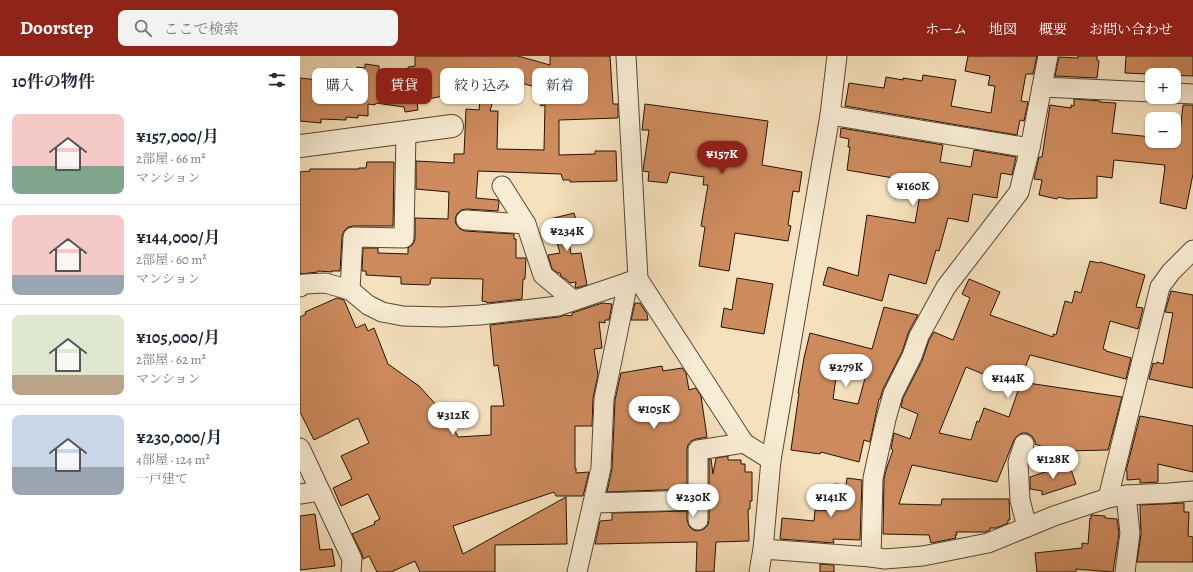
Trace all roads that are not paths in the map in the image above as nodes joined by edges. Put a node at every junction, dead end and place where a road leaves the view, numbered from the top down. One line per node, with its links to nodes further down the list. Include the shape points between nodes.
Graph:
1 (626, 56): 17 (street)
2 (837, 56): 8 (street)
3 (1048, 56): 4 (street)
4 (1042, 87): 5 (street); 12 (street)
5 (1145, 92)
6 (1181, 93): 7 (street)
7 (1193, 94)
8 (830, 115): 12 (street); 24 (street)
9 (452, 126): 10 (street)
10 (406, 132): 11 (street); 19 (street, via 404,238 353,237)
11 (300, 146)
12 (1030, 148): 34 (street, via 1019,192 946,286 919,336 893,394 873,478)
13 (502, 186): 15 (street)
14 (466, 220): 15 (street)
15 (526, 224): 20 (street, via 543,275)
16 (1193, 250): 28 (street, via 1160,287)
17 (633, 280): 20 (street); 21 (street); 30 (street, via 604,399 601,468)
18 (300, 287): 19 (street, via 304,284 325,283)
19 (350, 290): 20 (street, via 368,305 382,312 403,316 480,315 558,306)
20 (573, 300)
21 (744, 443): 24 (street); 29 (street, via 698,450)
22 (1024, 444): 32 (street, via 1018,462 1020,500)
23 (300, 448): 25 (street)
24 (771, 460): 33 (street)
25 (320, 491): 27 (street); 35 (street)
26 (1193, 491): 28 (street)
27 (300, 494)
28 (1117, 497): 32 (street); 38 (street, via 1130,533)
29 (698, 500): 30 (street); 31 (street)
30 (593, 503): 36 (street)
31 (698, 520)
32 (1027, 527): 34 (street, via 988,542)
33 (763, 549): 34 (street); 37 (street)
34 (880, 563)
35 (354, 568)
36 (577, 572)
37 (759, 572)
38 (1125, 572)

